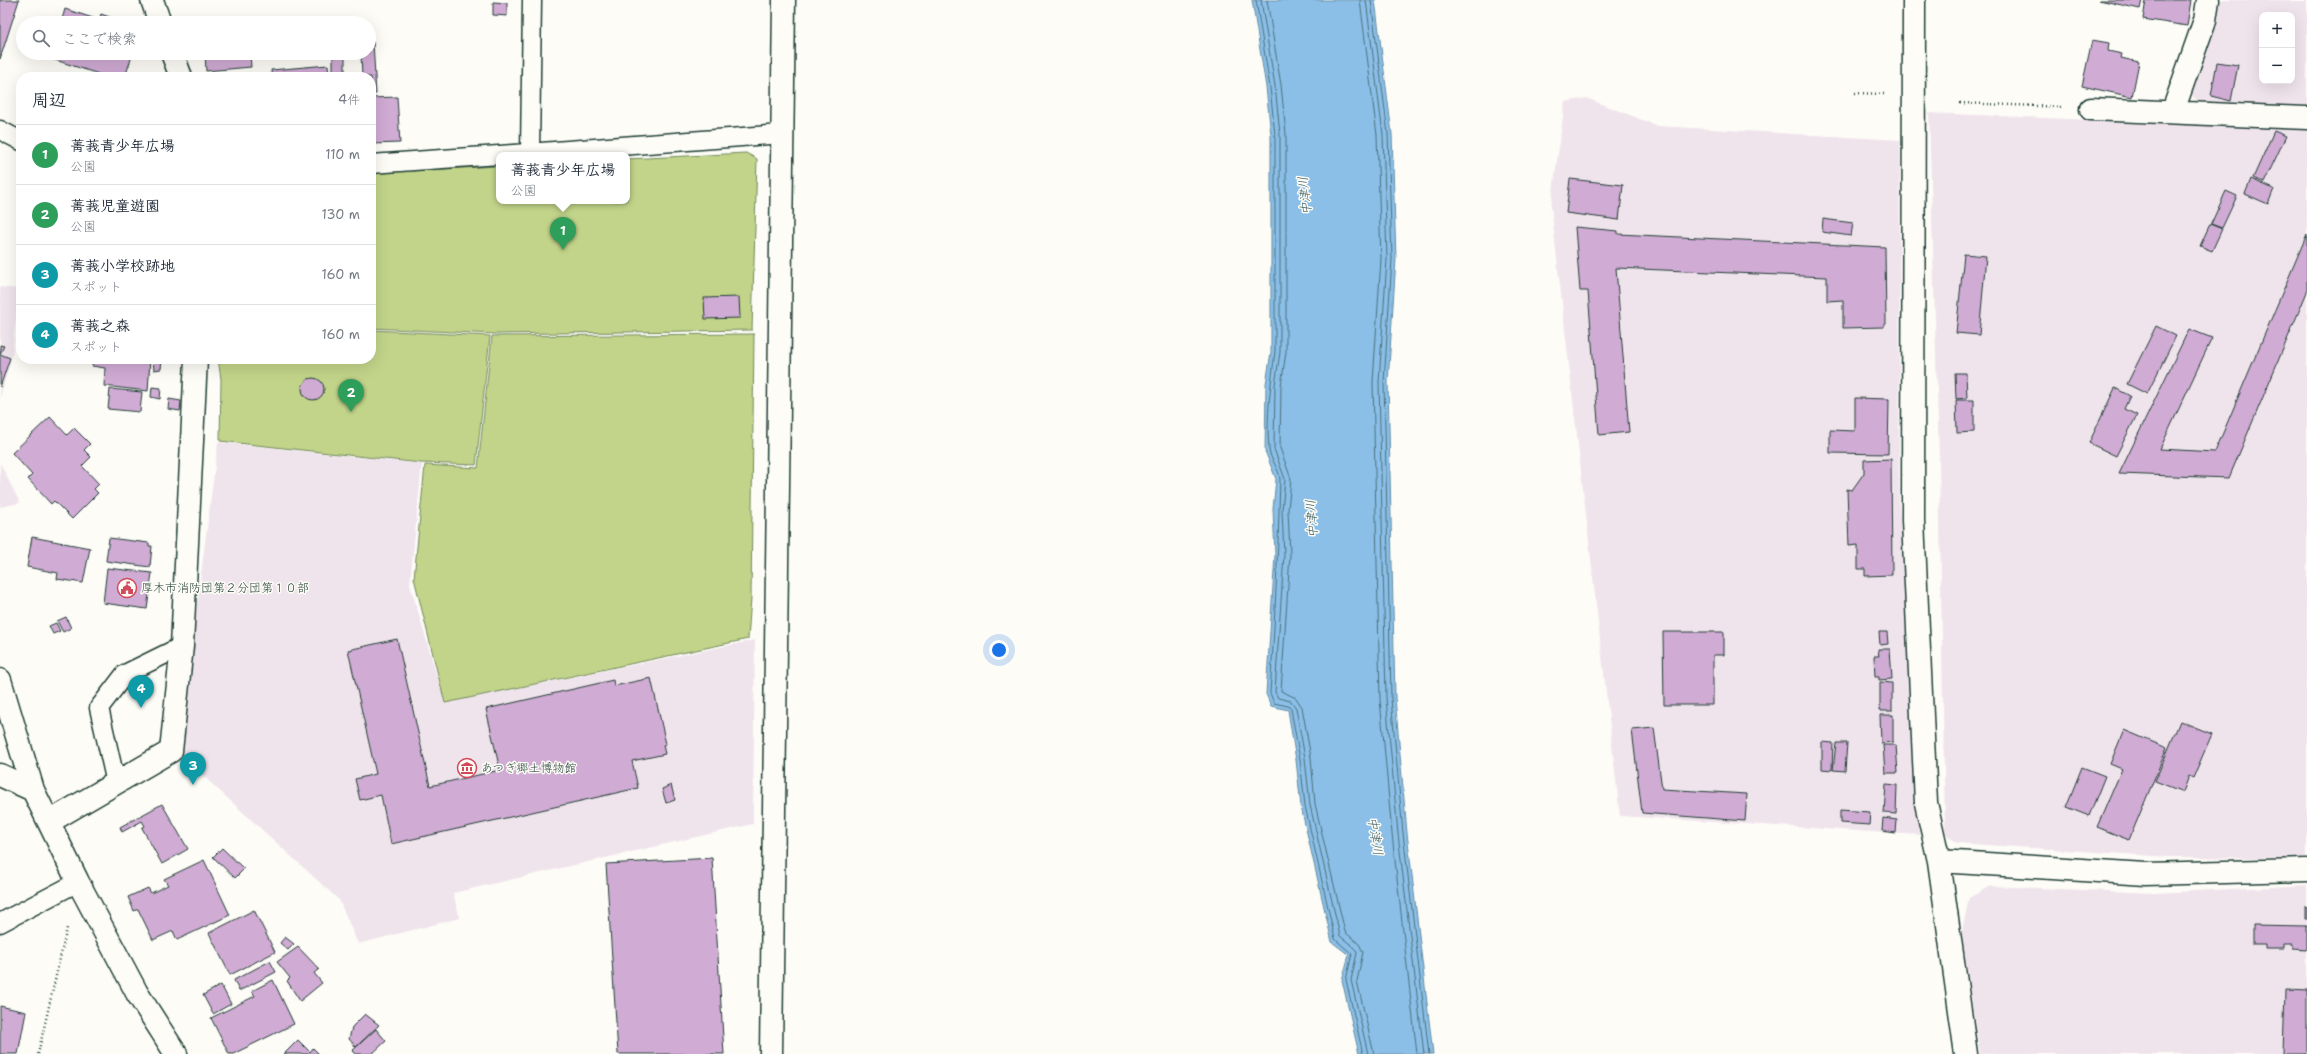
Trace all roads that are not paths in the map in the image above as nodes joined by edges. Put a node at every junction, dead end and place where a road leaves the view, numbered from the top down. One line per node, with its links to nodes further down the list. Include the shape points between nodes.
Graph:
1 (152, 0): 6 (street)
2 (532, 0): 15 (lane)
3 (784, 0): 13 (street)
4 (1914, 0): 26 (street, via 1913,520 1926,803)
5 (2208, 0): 10 (street, via 2205,20)
6 (158, 16)
7 (175, 60): 8 (street)
8 (179, 72)
9 (2091, 109): 10 (street)
10 (2173, 111): 11 (street)
11 (2307, 118)
12 (0, 130): 14 (lane)
13 (782, 134): 16 (lane); 31 (street)
14 (16, 138)
15 (530, 152)
16 (543, 152)
17 (496, 155): 18 (lane)
18 (376, 164)
19 (196, 364): 20 (street)
20 (182, 646): 23 (street, via 171,751); 23 (lane, via 125,674 99,708)
21 (0, 680): 24 (street)
22 (0, 775): 24 (street)
23 (116, 783): 25 (street)
24 (33, 790): 25 (street)
25 (49, 822): 28 (street)
26 (1939, 861): 27 (street, via 2146,874); 32 (street)
27 (2307, 870)
28 (78, 882): 29 (lane); 30 (street, via 137,993)
29 (0, 923)
30 (176, 1054)
31 (771, 1054)
32 (1966, 1054)

